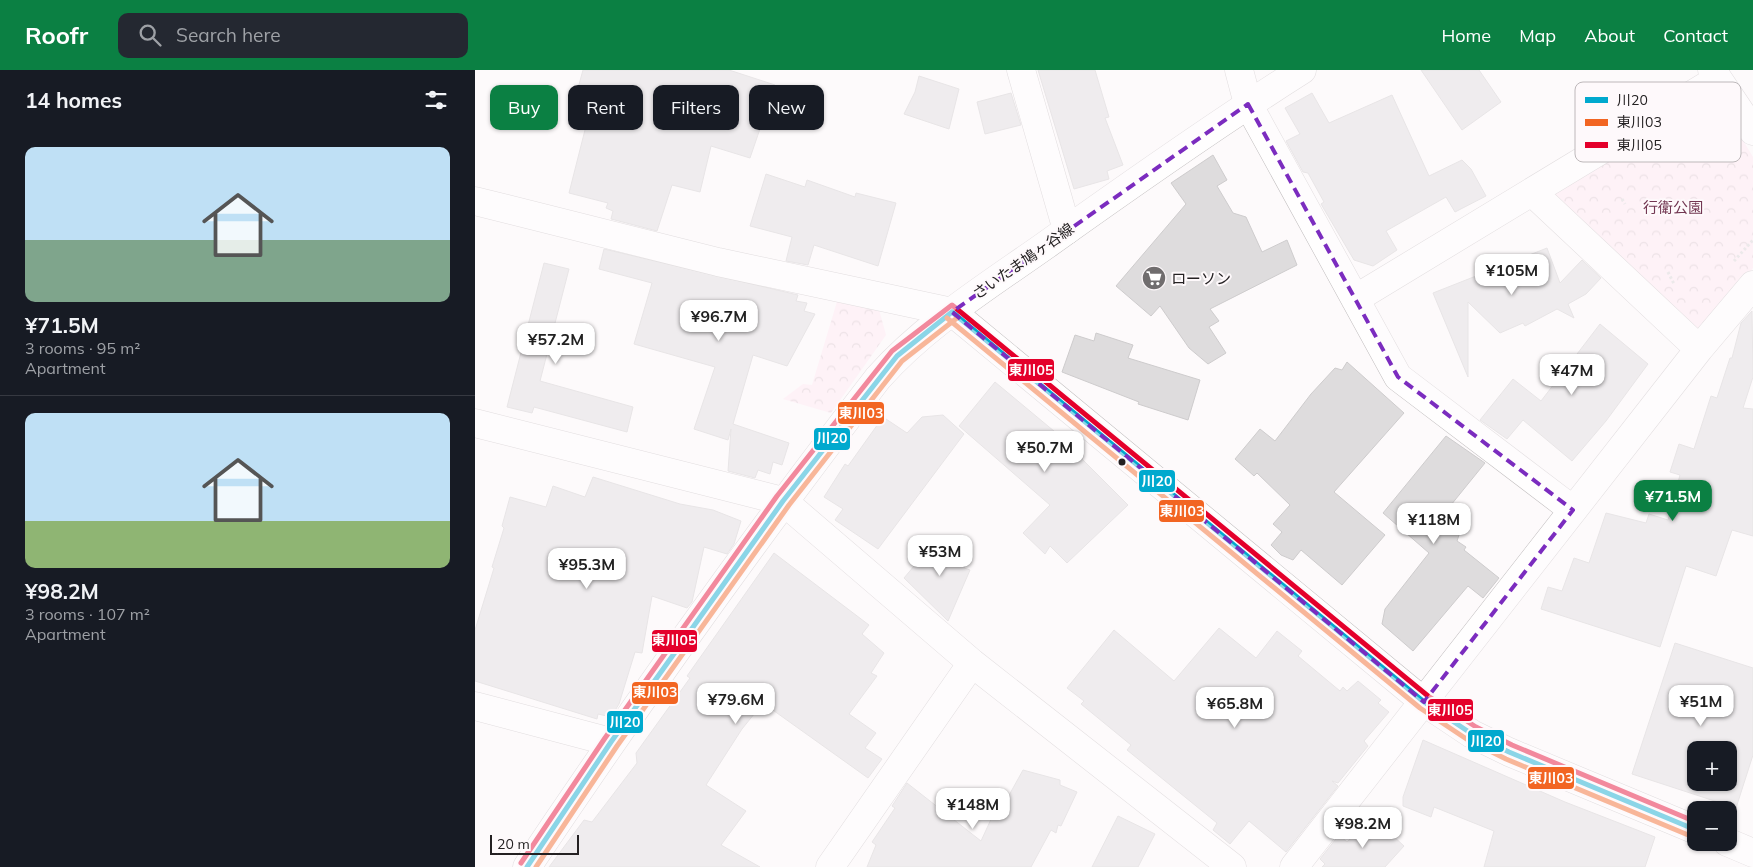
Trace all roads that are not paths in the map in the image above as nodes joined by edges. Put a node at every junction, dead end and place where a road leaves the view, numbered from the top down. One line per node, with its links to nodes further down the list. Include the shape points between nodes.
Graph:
1 (1021, 70): 12 (street)
2 (1239, 70): 6 (street)
3 (1302, 70): 6 (street, さいたま鳩ヶ谷線)
4 (1715, 75): 5 (street)
5 (1704, 82)
6 (1248, 104): 12 (street, さいたま鳩ヶ谷線); 14 (street)
7 (1741, 113): 8 (street)
8 (1753, 131)
9 (1579, 162): 10 (street)
10 (1532, 192): 14 (street); 16 (street)
11 (475, 201): 15 (street, via 718,262)
12 (1067, 230): 15 (street, さいたま鳩ヶ谷線)
13 (1753, 285): 16 (street)
14 (1355, 299): 19 (street, via 1398,377)
15 (952, 312): 18 (street, さいたま鳩ヶ谷線, via 897,356); 21 (street)
16 (1699, 349): 19 (street)
17 (475, 424): 18 (street)
18 (783, 501): 20 (street); 23 (street, さいたま鳩ヶ谷線)
19 (1573, 510): 21 (street)
20 (972, 662): 28 (street); 29 (street)
21 (1424, 702): 24 (street, via 1472,734 1509,752); 30 (street)
22 (475, 706): 23 (street)
23 (611, 742): 27 (street, さいたま鳩ヶ谷線)
24 (1687, 826)
25 (1737, 846): 26 (street)
26 (1753, 853)
27 (527, 867)
28 (830, 867)
29 (1232, 867)
30 (1294, 867)

